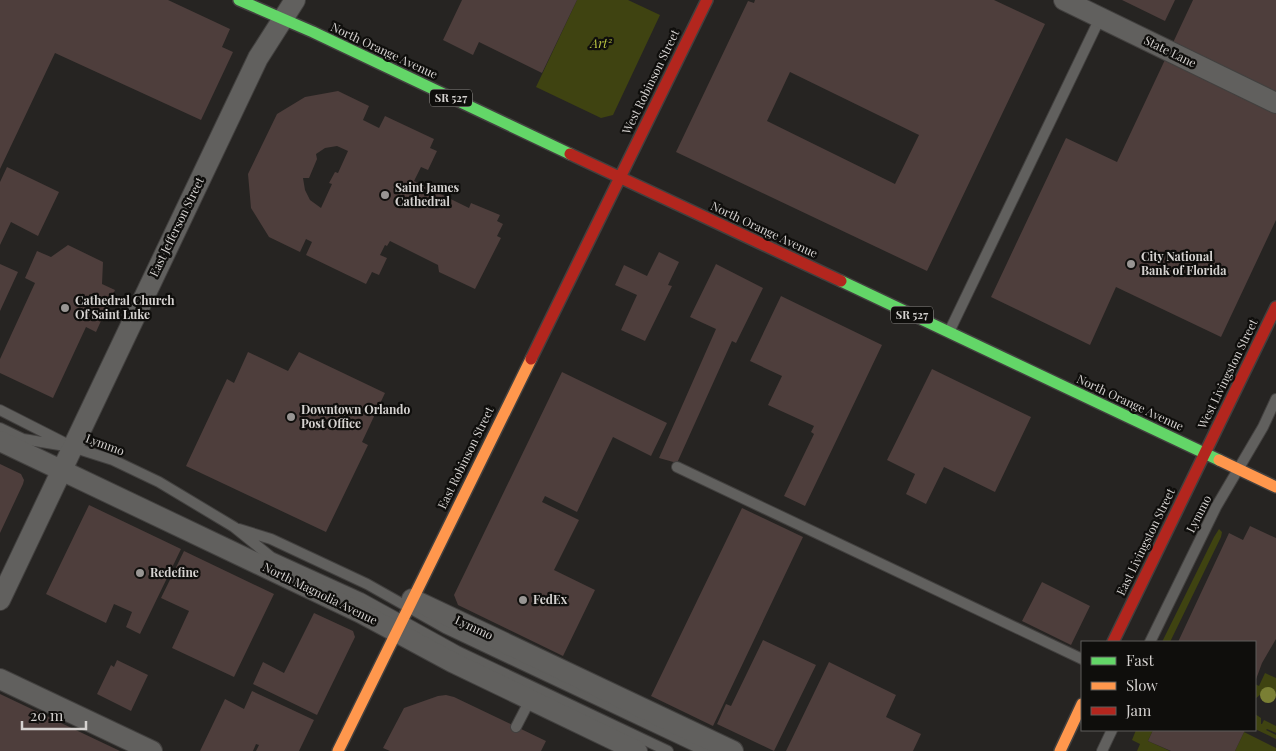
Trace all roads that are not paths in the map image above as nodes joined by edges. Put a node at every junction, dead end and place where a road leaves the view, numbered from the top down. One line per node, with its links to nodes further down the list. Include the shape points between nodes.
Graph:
1 (239, 0): 6 (main road, North Orange Avenue / SR 527)
2 (295, 0): 6 (street, East Jefferson Street)
3 (707, 0): 8 (main road, West Robinson Street)
4 (1064, 0): 5 (street, State Lane)
5 (1100, 18): 7 (street, State Lane); 10 (lane)
6 (283, 19): 8 (main road, North Orange Avenue / SR 527); 15 (street, East Jefferson Street, via 258,58)
7 (1276, 104)
8 (619, 177): 10 (main road, North Orange Avenue / SR 527); 23 (main road, East Robinson Street)
9 (1276, 307): 16 (main road, West Livingston Street)
10 (949, 333): 16 (main road, North Orange Avenue / SR 527)
11 (1276, 399): 19 (lane, Lymmo)
12 (0, 410): 15 (lane, Lymmo)
13 (0, 428): 15 (lane, Lymmo, via 23,439)
14 (0, 441): 18 (street, North Magnolia Avenue)
15 (72, 447): 18 (street, East Jefferson Street); 21 (lane, Lymmo, via 113,460 144,475)
16 (1205, 454): 19 (main road, North Orange Avenue / SR 527); 25 (main road, East Livingston Street)
17 (677, 467): 27 (lane)
18 (62, 470): 22 (street, East Jefferson Street); 24 (street, North Magnolia Avenue, via 361,613)
19 (1238, 470): 20 (main road, North Orange Avenue / SR 527); 26 (lane, Lymmo, via 1216,507)
20 (1276, 487)
21 (234, 527): 23 (lane, Lymmo, via 271,539); 24 (lane, Lymmo, via 271,557 361,598)
22 (0, 600)
23 (410, 603): 24 (main road, East Robinson Street); 37 (lane, Lymmo, via 445,628); 38 (street)
24 (399, 626): 29 (street, North Magnolia Avenue, via 452,662); 34 (main road, East Robinson Street); 36 (lane, Lymmo)
25 (1113, 641)
26 (1150, 641)
27 (1081, 659)
28 (0, 679): 33 (street)
29 (530, 700): 31 (lane); 35 (street, North Magnolia Avenue)
30 (1081, 706): 39 (main road)
31 (516, 727)
32 (1112, 731): 40 (lane)
33 (152, 751)
34 (338, 751)
35 (637, 751)
36 (668, 751)
37 (705, 751)
38 (732, 751)
39 (1060, 751)
40 (1102, 751)

